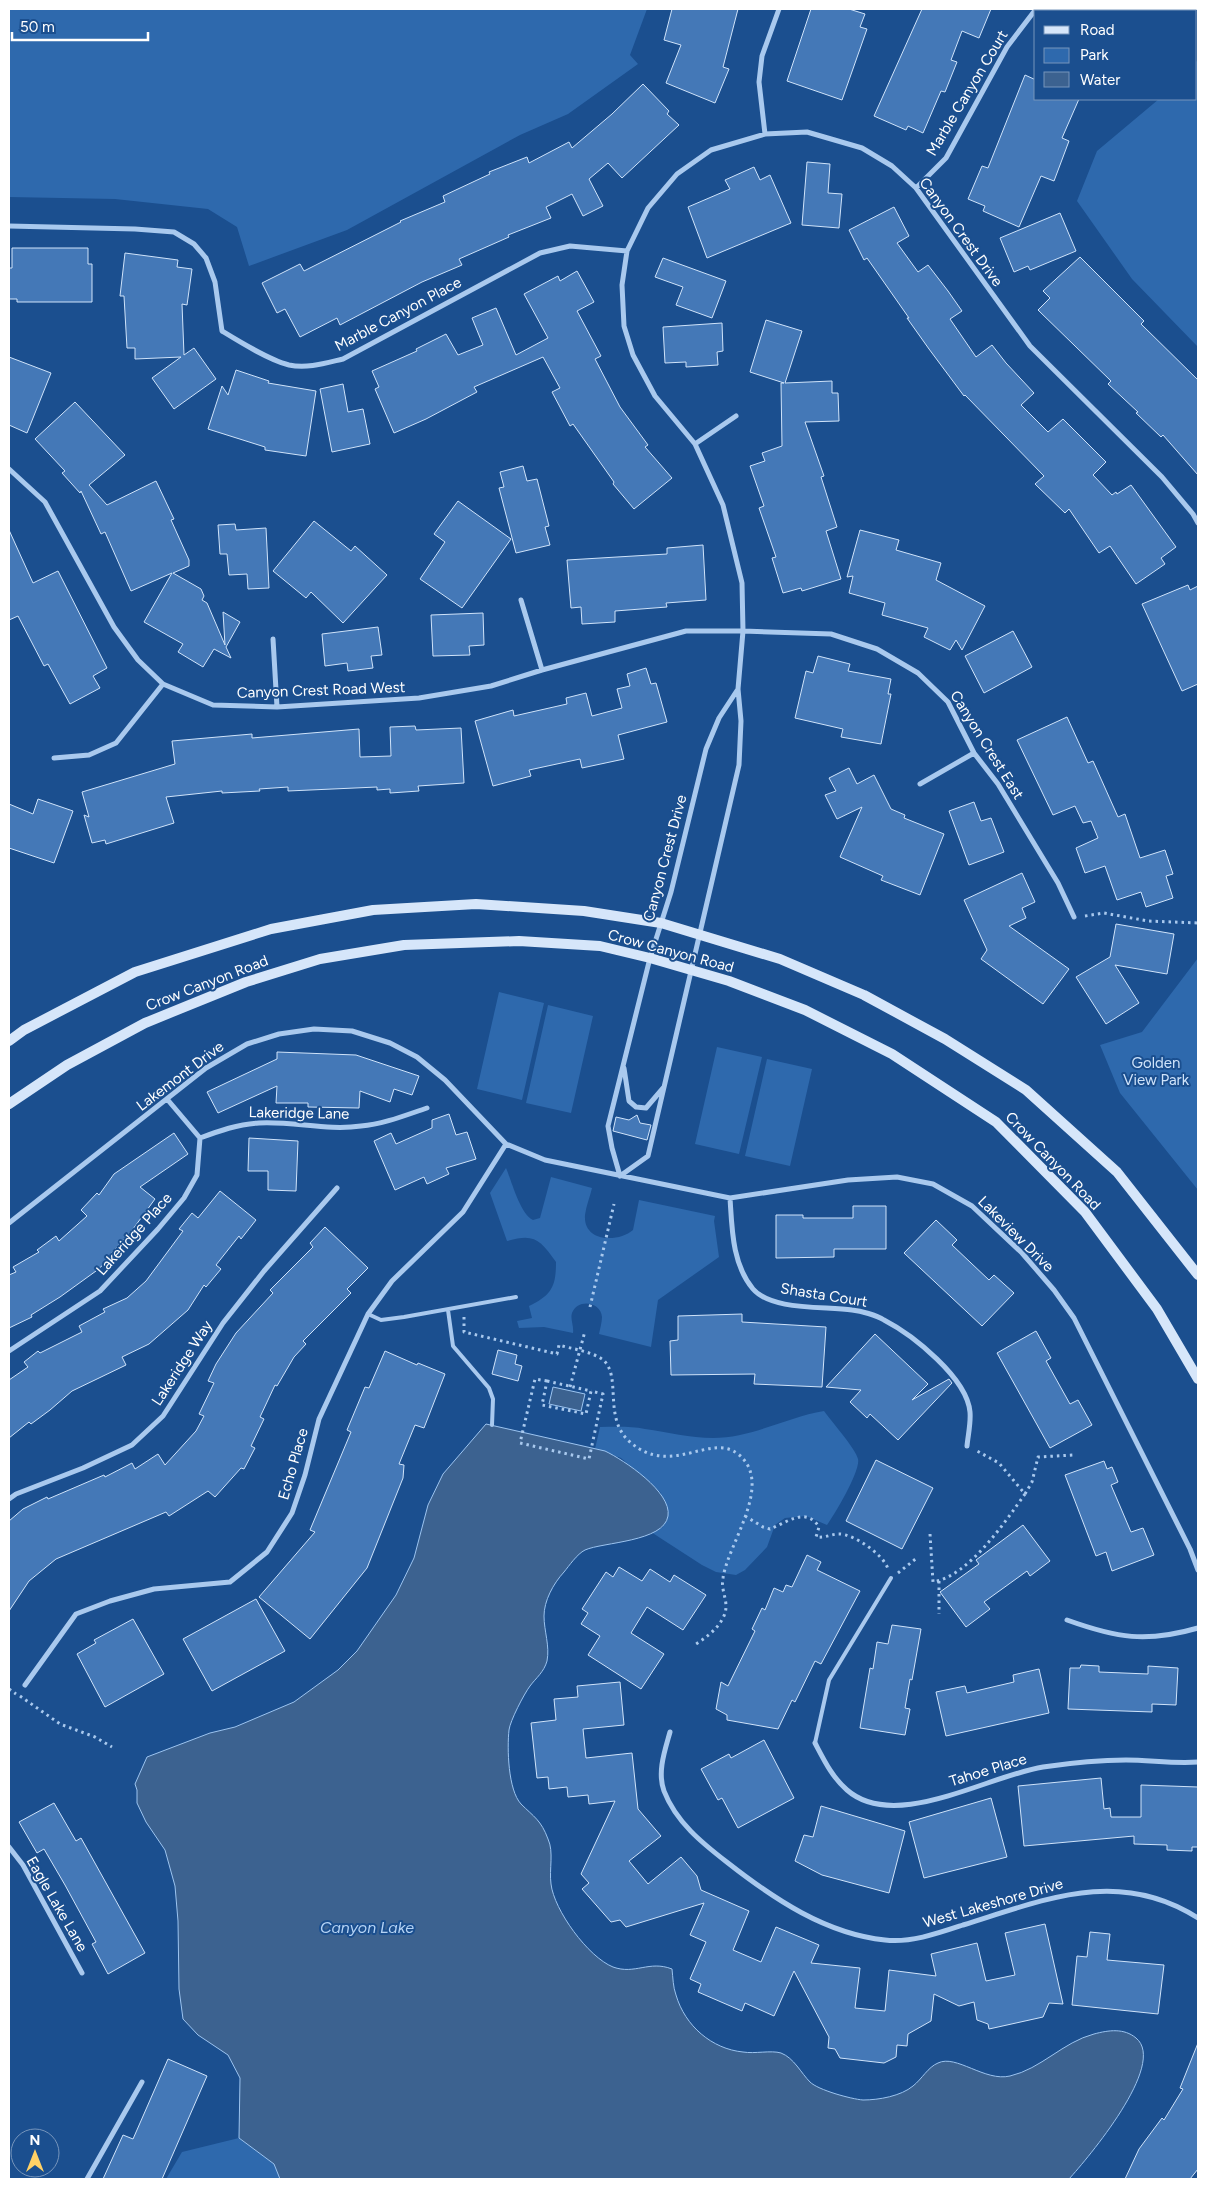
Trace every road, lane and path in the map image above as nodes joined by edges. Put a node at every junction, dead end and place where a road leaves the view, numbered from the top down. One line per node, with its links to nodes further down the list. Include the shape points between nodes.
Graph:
1 (779, 9): 3 (street, via 762,56 759,82)
2 (1034, 12): 4 (street, Marble Canyon Court, via 1007,47 946,158)
3 (765, 134): 4 (street, Canyon Crest Drive, via 807,132 862,148 892,166); 6 (street, Canyon Crest Drive, via 711,150 678,174 648,208)
4 (916, 188): 10 (street, Canyon Crest Drive, via 1030,346 1162,477)
5 (9, 226): 6 (street, Marble Canyon Place, via 174,232 194,244 206,258 215,282 222,331 289,365 318,365 343,358 540,253 570,246)
6 (627, 252): 8 (street, Canyon Crest Drive, via 622,285 624,326 633,355 655,396)
7 (736, 416): 8 (street)
8 (695, 444): 12 (street, Canyon Crest Drive, via 723,505 742,583)
9 (9, 469): 15 (street, Canyon Crest Road West, via 45,502 114,626 138,660)
10 (1198, 523)
11 (521, 600): 14 (street)
12 (743, 631): 14 (street, Canyon Crest Road West, via 686,631); 16 (street, Canyon Crest Drive); 18 (street, Canyon Crest East, via 831,634 877,649 918,673 948,702)
13 (273, 639): 17 (street)
14 (542, 670): 17 (street, Canyon Crest Road West, via 491,686 419,698)
15 (163, 684): 17 (street, Canyon Crest Road West, via 213,705); 19 (street, via 116,743 89,755)
16 (738, 689): 22 (street, Canyon Crest Drive, via 719,718 706,749); 24 (street, Canyon Crest Drive, via 742,721 739,765)
17 (277, 706)
18 (974, 753): 20 (street); 21 (street, Canyon Crest East, via 998,784 1058,883)
19 (54, 758)
20 (920, 784)
21 (1074, 917): 23 (path, via 1104,913 1148,921)
22 (661, 923): 24 (main road, Crow Canyon Road); 25 (street, Canyon Crest Drive); 27 (main road, Crow Canyon Road, via 584,911 476,904 373,910 271,929 135,972)
23 (1198, 923)
24 (699, 933): 26 (street, Canyon Crest Drive); 40 (main road, Crow Canyon Road, via 780,959 864,995 945,1039 1026,1090 1117,1172)
25 (650, 958): 26 (main road, Crow Canyon Road); 28 (street, Canyon Crest Drive); 31 (main road, Crow Canyon Road, via 600,946 519,941 404,944 320,959 246,982 144,1023 67,1065)
26 (691, 971): 29 (street, Canyon Crest Drive); 49 (main road, Crow Canyon Road, via 730,981 814,1015 892,1054 996,1122 1085,1212 1158,1309)
27 (9, 1041)
28 (624, 1065): 29 (street, via 629,1101 636,1107 646,1108); 35 (street, Canyon Crest Drive, via 608,1126)
29 (665, 1086): 35 (street, Canyon Crest Drive, via 648,1156)
30 (167, 1099): 33 (street); 34 (street, Lakemont Drive, via 206,1068 246,1044 306,1030 352,1031 390,1043 417,1057 445,1080); 39 (street, Lakemont Drive)
31 (9, 1104)
32 (427, 1108): 33 (street, Lakeridge Lane, via 362,1126 331,1128 260,1122 232,1126)
33 (200, 1138): 48 (street, Lakeridge Place, via 197,1175 184,1198 158,1229 100,1291)
34 (506, 1144): 35 (street, Lakemont Drive, via 545,1160); 45 (street, Echo Place, via 463,1212 392,1281)
35 (620, 1176): 37 (street, Lakeview Drive)
36 (337, 1188): 57 (street, Lakeridge Way, via 223,1323 163,1416 132,1445)
37 (730, 1198): 54 (street, Shasta Court, via 734,1243 740,1266 753,1290 775,1302 853,1310 883,1319 914,1340 961,1386 970,1411); 61 (street, Lakeview Drive, via 848,1180 897,1177 933,1184 972,1206 1022,1253 1074,1318)
38 (614, 1204): 42 (path)
39 (9, 1223)
40 (1198, 1276)
41 (516, 1297): 43 (lane)
42 (590, 1306)
43 (464, 1308): 44 (lane); 47 (path, via 464,1332 557,1354 559,1345)
44 (448, 1310): 45 (lane, via 381,1320); 53 (lane, via 453,1346 489,1388 494,1408)
45 (368, 1314): 68 (street, Echo Place, via 319,1419 306,1474 292,1513 268,1552 230,1582 154,1589 76,1614)
46 (585, 1331): 47 (path)
47 (580, 1350): 51 (path); 58 (path, via 602,1359 609,1366 614,1417 622,1435 631,1443 650,1455 663,1458 724,1447 738,1454 751,1473 753,1483)
48 (9, 1351)
49 (1198, 1379)
50 (547, 1381): 51 (path); 52 (path, via 542,1405 586,1414); 52 (path, via 535,1379 520,1443 589,1459 603,1394)
51 (570, 1387): 52 (path)
52 (591, 1391)
53 (492, 1425)
54 (967, 1446): 56 (path, via 999,1463)
55 (1073, 1455): 56 (path, via 1038,1457 1032,1482)
56 (1025, 1494): 63 (path, via 996,1534 957,1573)
57 (9, 1499)
58 (745, 1516): 62 (path, via 770,1529 792,1518 809,1518 819,1527 816,1537 838,1534 862,1542 886,1563); 67 (path, via 722,1580 728,1608 717,1628)
59 (930, 1534): 63 (path, via 933,1582)
60 (918, 1557): 62 (path)
61 (1198, 1570)
62 (891, 1578): 71 (lane, via 829,1680)
63 (938, 1581): 64 (path)
64 (939, 1614)
65 (1067, 1620): 66 (street, via 1098,1631 1138,1638 1179,1634)
66 (1198, 1628)
67 (693, 1646)
68 (25, 1685)
69 (20, 1696): 72 (path, via 60,1724)
70 (670, 1732): 75 (street, West Lakeshore Drive, via 662,1760 663,1789 675,1813 699,1841 763,1891 805,1916 849,1932 886,1940 927,1936 1048,1899 1088,1891 1129,1891 1163,1900)
71 (815, 1743): 73 (street, Tahoe Place, via 833,1775 848,1791 869,1802 890,1806 912,1805 1041,1767 1126,1760)
72 (112, 1747)
73 (1198, 1762)
74 (9, 1847): 76 (street, Eagle Lake Lane, via 23,1865)
75 (1198, 1918)
76 (82, 1973)
77 (142, 2082): 78 (street)
78 (87, 2179)

